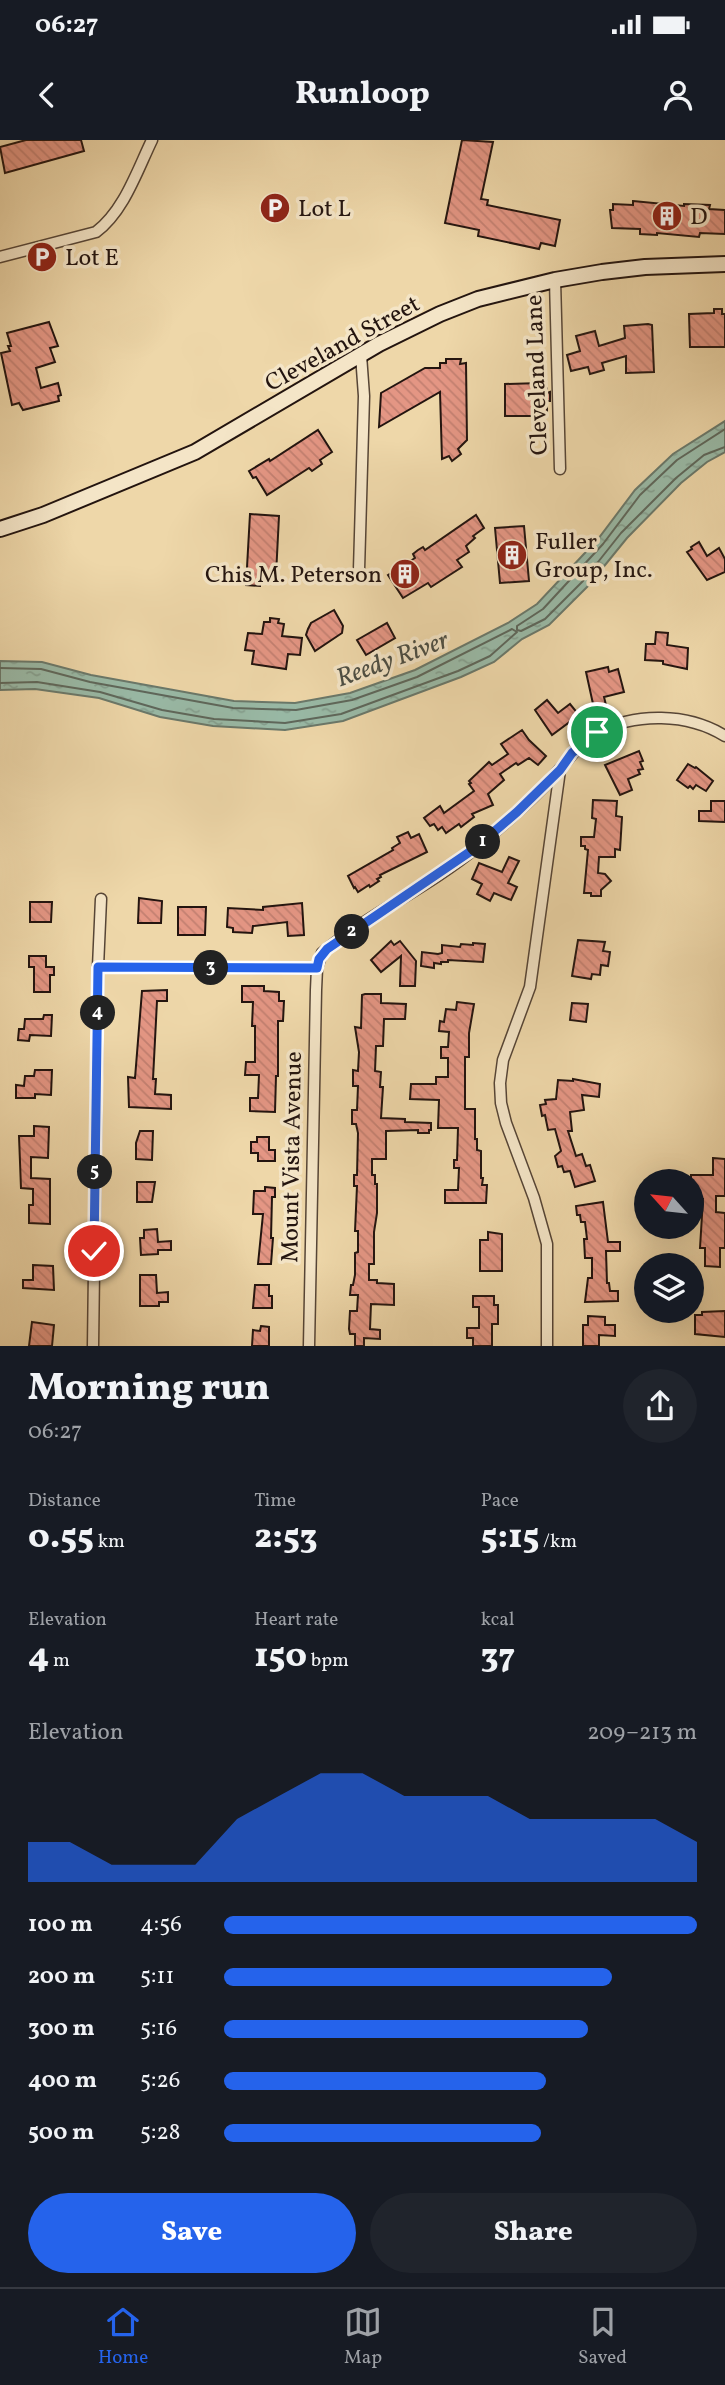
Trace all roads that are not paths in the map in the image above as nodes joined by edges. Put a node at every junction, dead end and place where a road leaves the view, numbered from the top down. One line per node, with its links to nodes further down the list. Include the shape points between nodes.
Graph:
1 (152, 140): 2 (street, via 105,226)
2 (0, 257)
3 (725, 264): 4 (street, Cleveland Street, via 645,267)
4 (555, 280): 5 (street, Cleveland Street, via 478,299); 6 (street, Cleveland Lane)
5 (361, 355): 7 (street, Cleveland Street, via 195,452); 8 (street)
6 (560, 469)
7 (0, 529)
8 (359, 570)
9 (725, 736): 10 (street, via 690,721 634,720 597,732)
10 (560, 770): 13 (street, via 474,849 327,949); 16 (street, via 530,987 503,1060 500,1083 506,1123 547,1244)
11 (102, 899): 12 (street)
12 (98, 967): 13 (street); 14 (street)
13 (317, 968): 15 (street, Mount Vista Avenue)
14 (93, 1346)
15 (309, 1346)
16 (547, 1346)

